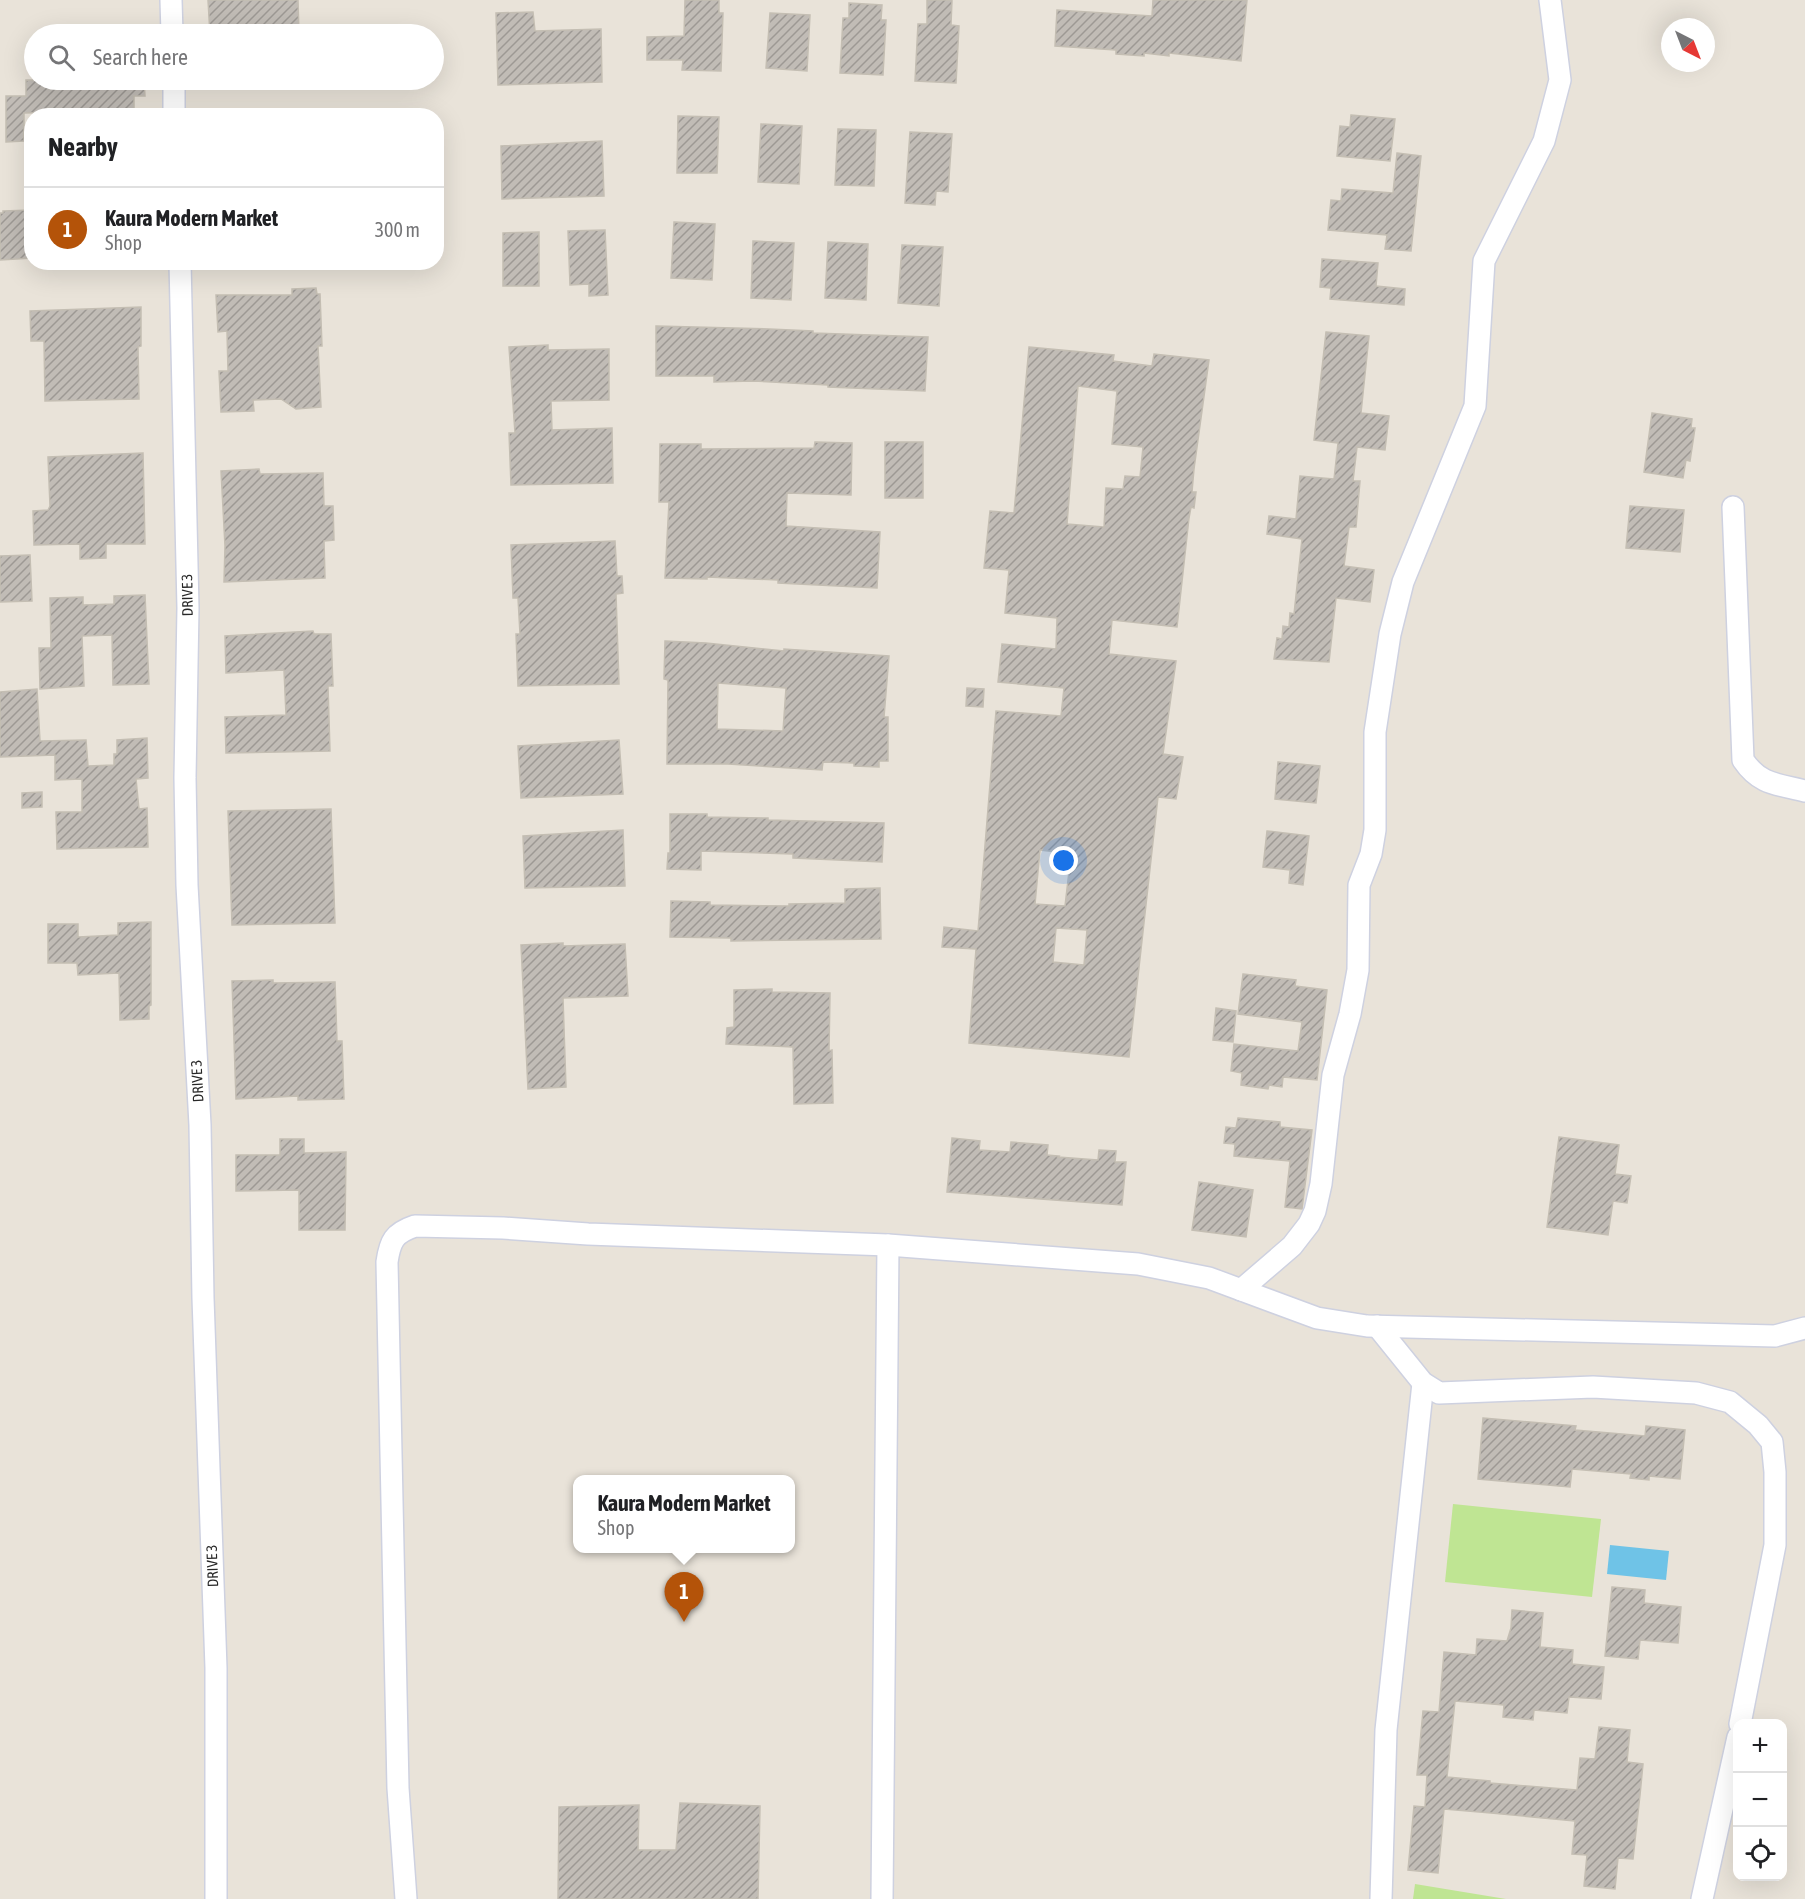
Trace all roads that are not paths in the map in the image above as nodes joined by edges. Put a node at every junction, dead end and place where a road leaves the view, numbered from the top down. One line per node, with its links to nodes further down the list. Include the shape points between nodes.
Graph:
1 (171, 0): 3 (street)
2 (1550, 0): 10 (street, via 1560,80 1544,141 1484,261 1475,406 1403,582 1390,634 1374,732 1375,830 1359,885 1358,970 1333,1075 1315,1211 1292,1246)
3 (172, 24)
4 (174, 90): 5 (street)
5 (174, 108)
6 (180, 270): 16 (street, DRIVE 3, via 188,608 187,885 200,1125 216,1668)
7 (1733, 507): 8 (street, via 1743,760 1761,780)
8 (1805, 791)
9 (888, 1245): 10 (street, via 1138,1264 1209,1278); 17 (street, via 415,1226 397,1235 389,1245 398,1788); 18 (street)
10 (1241, 1290): 11 (street, via 1317,1318)
11 (1377, 1326): 12 (street, via 1775,1336); 13 (street)
12 (1805, 1328)
13 (1423, 1383): 14 (street, via 1439,1393 1593,1388 1696,1392 1730,1402 1758,1425 1772,1442 1775,1545); 19 (street, via 1386,1730)
14 (1741, 1719)
15 (1733, 1756): 20 (street)
16 (216, 1899)
17 (406, 1899)
18 (882, 1899)
19 (1381, 1899)
20 (1702, 1899)

